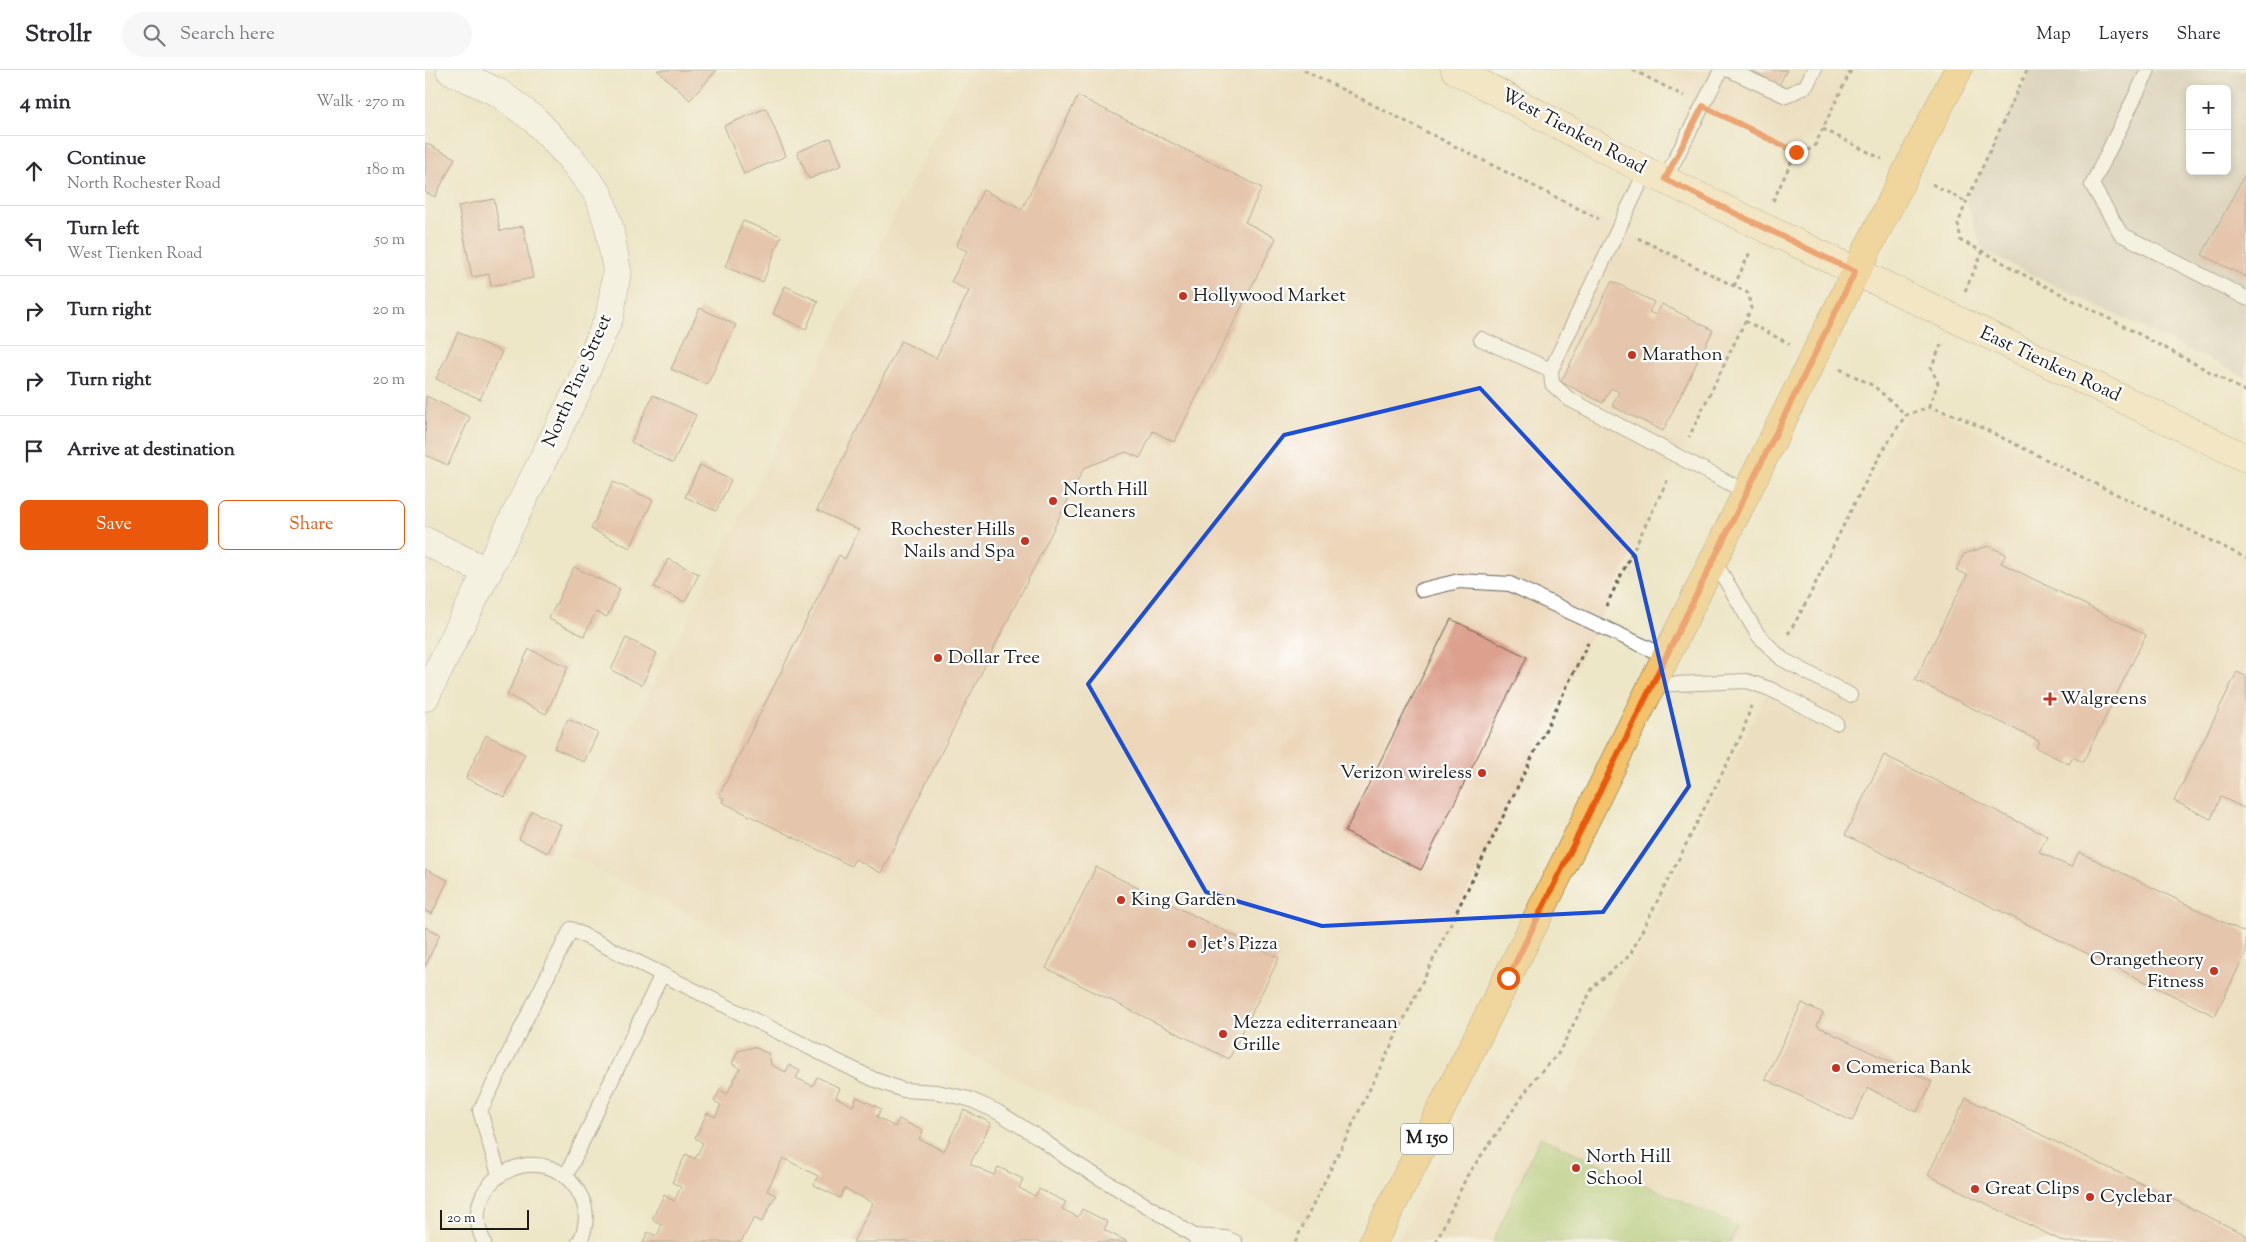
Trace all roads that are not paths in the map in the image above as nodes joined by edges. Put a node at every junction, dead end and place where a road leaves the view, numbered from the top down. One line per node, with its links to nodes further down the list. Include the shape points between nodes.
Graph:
1 (1455, 70): 8 (main road, West Tienken Road)
2 (1721, 70): 8 (lane, via 1703,106)
3 (1729, 70): 4 (lane, via 1786,96 1806,86)
4 (1814, 70)
5 (1958, 70): 9 (main road)
6 (2148, 70): 10 (lane, via 2092,185 2121,234)
7 (467, 74): 17 (street, North Pine Street, via 535,120 599,195 617,271 610,315 580,385)
8 (1655, 175): 9 (main road, West Tienken Road); 12 (lane, via 1618,228)
9 (1855, 272): 13 (main road, East Tienken Road); 14 (main road, M 150)
10 (2246, 298)
11 (1481, 339): 12 (lane)
12 (1551, 370): 14 (lane, via 1552,384 1569,399)
13 (2246, 458)
14 (1746, 492): 16 (main road, M 150)
15 (425, 541): 17 (street)
16 (1713, 559): 19 (main road, M 150); 21 (lane, via 1757,635 1783,659)
17 (488, 572): 22 (street, North Pine Street)
18 (1422, 590): 19 (lane, via 1459,581 1510,584)
19 (1665, 656): 20 (main road, M 150)
20 (1651, 685): 23 (lane, via 1747,681); 31 (main road, M 150, via 1480,1036)
21 (1850, 694)
22 (425, 697)
23 (1836, 723)
24 (662, 974): 25 (lane, via 571,929 480,1111); 26 (lane); 27 (lane, via 873,1079 903,1090 937,1092 969,1099 996,1111 1068,1159 1164,1216)
25 (499, 1175): 26 (lane, via 515,1166 533,1164 551,1167); 28 (lane, via 487,1188 479,1205 478,1223)
26 (566, 1176): 29 (lane, via 584,1205 585,1222)
27 (1195, 1239): 30 (lane, via 1226,1238)
28 (484, 1242)
29 (579, 1242)
30 (1235, 1242)
31 (1373, 1242)

